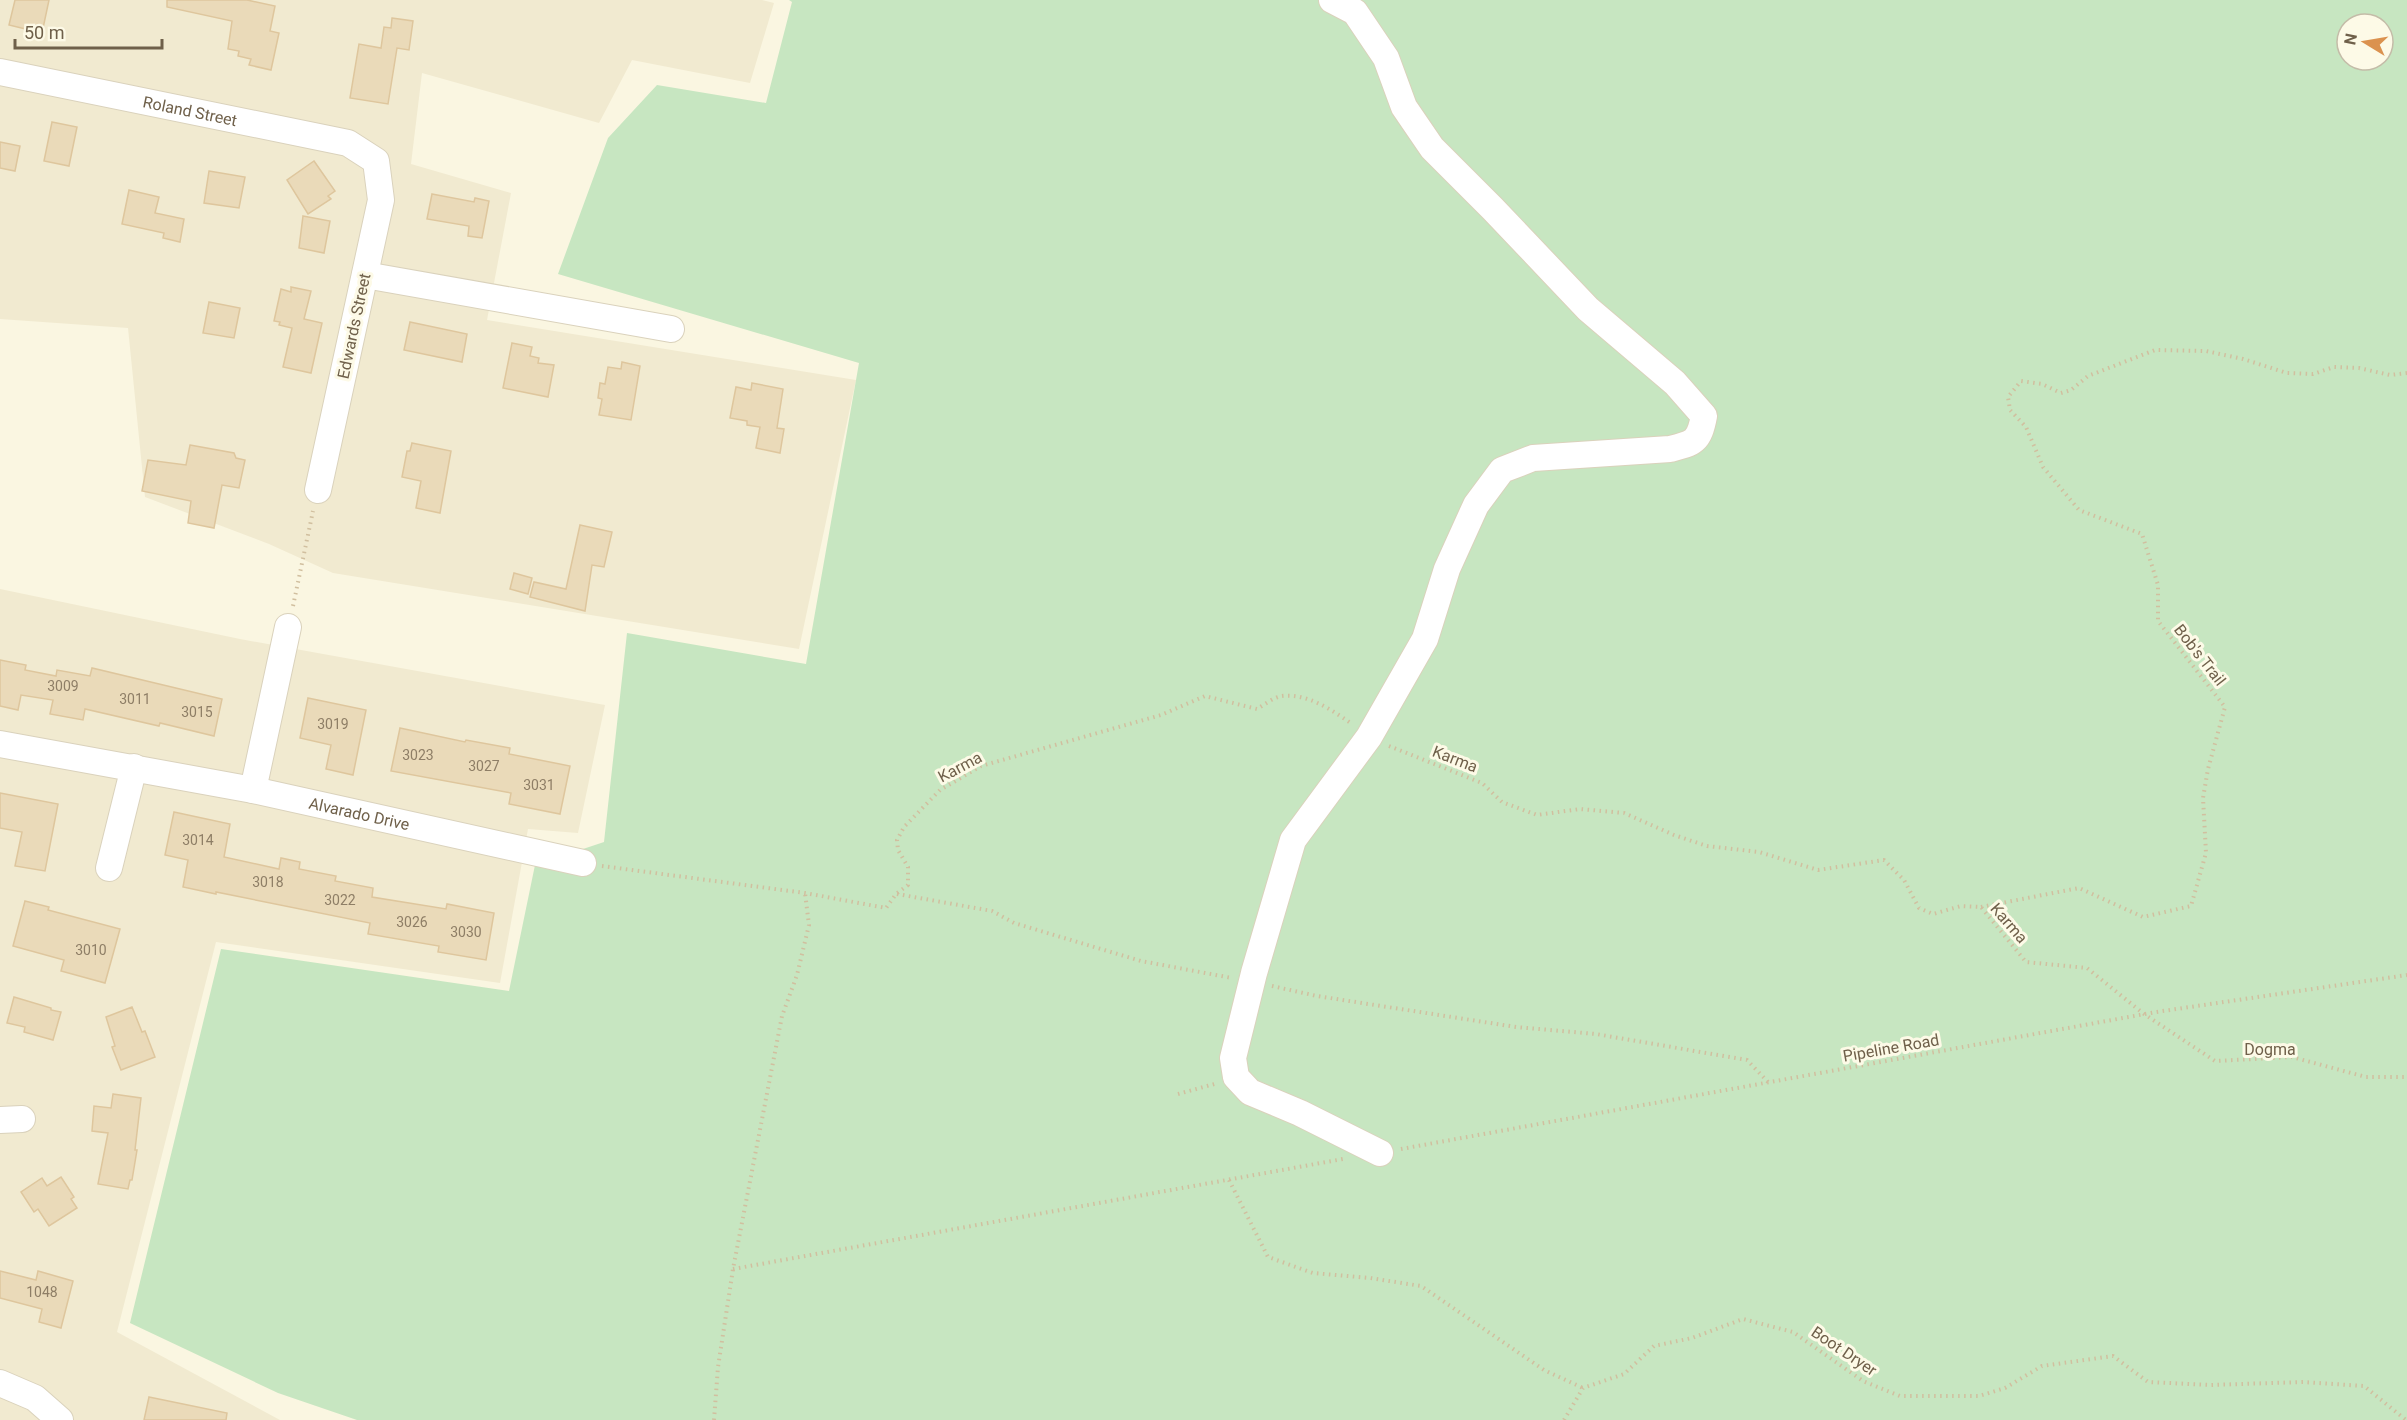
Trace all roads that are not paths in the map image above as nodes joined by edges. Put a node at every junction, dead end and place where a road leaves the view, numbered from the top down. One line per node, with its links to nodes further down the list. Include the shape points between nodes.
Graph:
1 (1332, 0): 13 (street, via 1355,12 1386,58 1404,107 1432,148 1588,309 1676,383 1704,416 1701,433 1692,444 1670,449 1533,458 1502,470 1476,505 1447,569 1425,639 1369,736 1293,840 1251,981 1233,1058 1236,1077 1250,1092)
2 (0, 72): 3 (street, Roland Street, via 348,143)
3 (376, 161): 4 (street, Edwards Street, via 381,200)
4 (365, 275): 5 (street); 6 (street, Edwards Street)
5 (671, 329)
6 (318, 490)
7 (288, 627): 10 (street)
8 (0, 744): 9 (street, Alvarado Drive)
9 (134, 767): 10 (street, Alvarado Drive); 12 (street)
10 (253, 790): 11 (street, Alvarado Drive)
11 (583, 863)
12 (109, 868)
13 (1380, 1153)
14 (0, 1383): 15 (street, via 35,1398)
15 (60, 1420)

